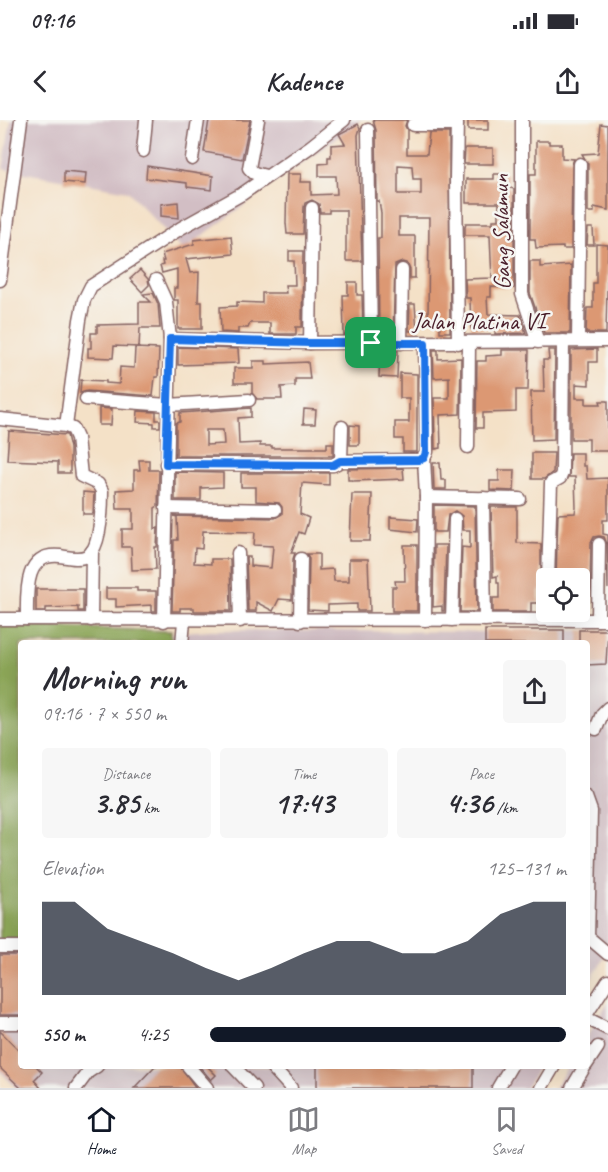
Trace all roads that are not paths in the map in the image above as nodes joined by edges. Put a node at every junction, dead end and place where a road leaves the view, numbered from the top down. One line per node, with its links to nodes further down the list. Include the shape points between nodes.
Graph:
1 (21, 120): 16 (street)
2 (146, 120): 10 (street)
3 (198, 120): 11 (street)
4 (258, 120): 13 (street, via 249,168)
5 (344, 120): 13 (street)
6 (522, 120): 22 (street, Gang Salamun, via 522,294)
7 (458, 122): 8 (street); 27 (street, via 456,178)
8 (413, 125)
9 (368, 130): 24 (street)
10 (143, 151)
11 (192, 159)
12 (580, 164): 20 (street)
13 (266, 176): 32 (street, via 91,286 80,320)
14 (312, 208): 23 (street)
15 (402, 270): 25 (street)
16 (0, 280)
17 (156, 280): 18 (street, via 166,302)
18 (170, 339): 23 (street, Jalan Platina VI); 30 (street)
19 (563, 341): 20 (street, Jalan Platina VI); 22 (street, Jalan Platina VI); 48 (street, via 562,473 550,483)
20 (578, 341): 21 (street, Jalan Platina VI)
21 (608, 341)
22 (538, 342): 27 (street, Jalan Platina VI)
23 (310, 343): 24 (street, Jalan Platina VI)
24 (371, 343): 25 (street, Jalan Platina VI)
25 (401, 343): 26 (street, Jalan Platina VI)
26 (425, 343): 27 (street, Jalan Platina VI); 35 (street)
27 (463, 343): 34 (street)
28 (86, 399): 30 (street)
29 (249, 400): 30 (street)
30 (168, 405): 37 (street)
31 (0, 419): 32 (street)
32 (66, 426): 45 (street, via 75,432 81,477 98,484 102,491 98,538)
33 (342, 427): 36 (street)
34 (468, 447)
35 (424, 458): 36 (street); 38 (street)
36 (340, 461): 37 (street, via 333,465)
37 (166, 464): 41 (street)
38 (426, 497): 39 (street); 60 (street)
39 (483, 498): 40 (street); 54 (street)
40 (520, 499)
41 (166, 508): 42 (street); 56 (street)
42 (275, 510)
43 (454, 519): 53 (street)
44 (599, 544): 55 (street)
45 (92, 551): 51 (street, via 80,558 54,555 38,562 27,581); 52 (street)
46 (238, 553): 58 (street)
47 (301, 559): 59 (street)
48 (548, 568)
49 (536, 617): 54 (street)
50 (0, 619): 51 (street)
51 (27, 619): 52 (street)
52 (91, 620): 56 (street)
53 (452, 620): 54 (street); 60 (street)
54 (485, 620)
55 (603, 620)
56 (164, 621): 57 (street)
57 (184, 621): 58 (street); 61 (street)
58 (240, 621): 59 (street)
59 (300, 621): 60 (street)
60 (425, 621)
61 (182, 640)
62 (608, 708): 63 (street)
63 (596, 729)
64 (590, 808): 65 (street)
65 (590, 853)
66 (590, 939): 69 (street)
67 (0, 947): 68 (street)
68 (18, 947)
69 (608, 954)
70 (608, 981): 71 (street)
71 (590, 1010)
72 (590, 1018): 75 (street)
73 (0, 1023): 74 (street)
74 (18, 1023)
75 (608, 1029)
76 (598, 1047): 77 (street)
77 (590, 1060)
78 (92, 1069): 85 (street)
79 (191, 1069): 86 (street)
80 (236, 1069): 87 (street)
81 (275, 1069): 88 (street)
82 (509, 1069): 89 (street)
83 (552, 1069): 90 (street)
84 (584, 1069): 91 (street)
85 (76, 1088)
86 (207, 1088)
87 (254, 1088)
88 (291, 1088)
89 (498, 1088)
90 (541, 1088)
91 (572, 1088)

